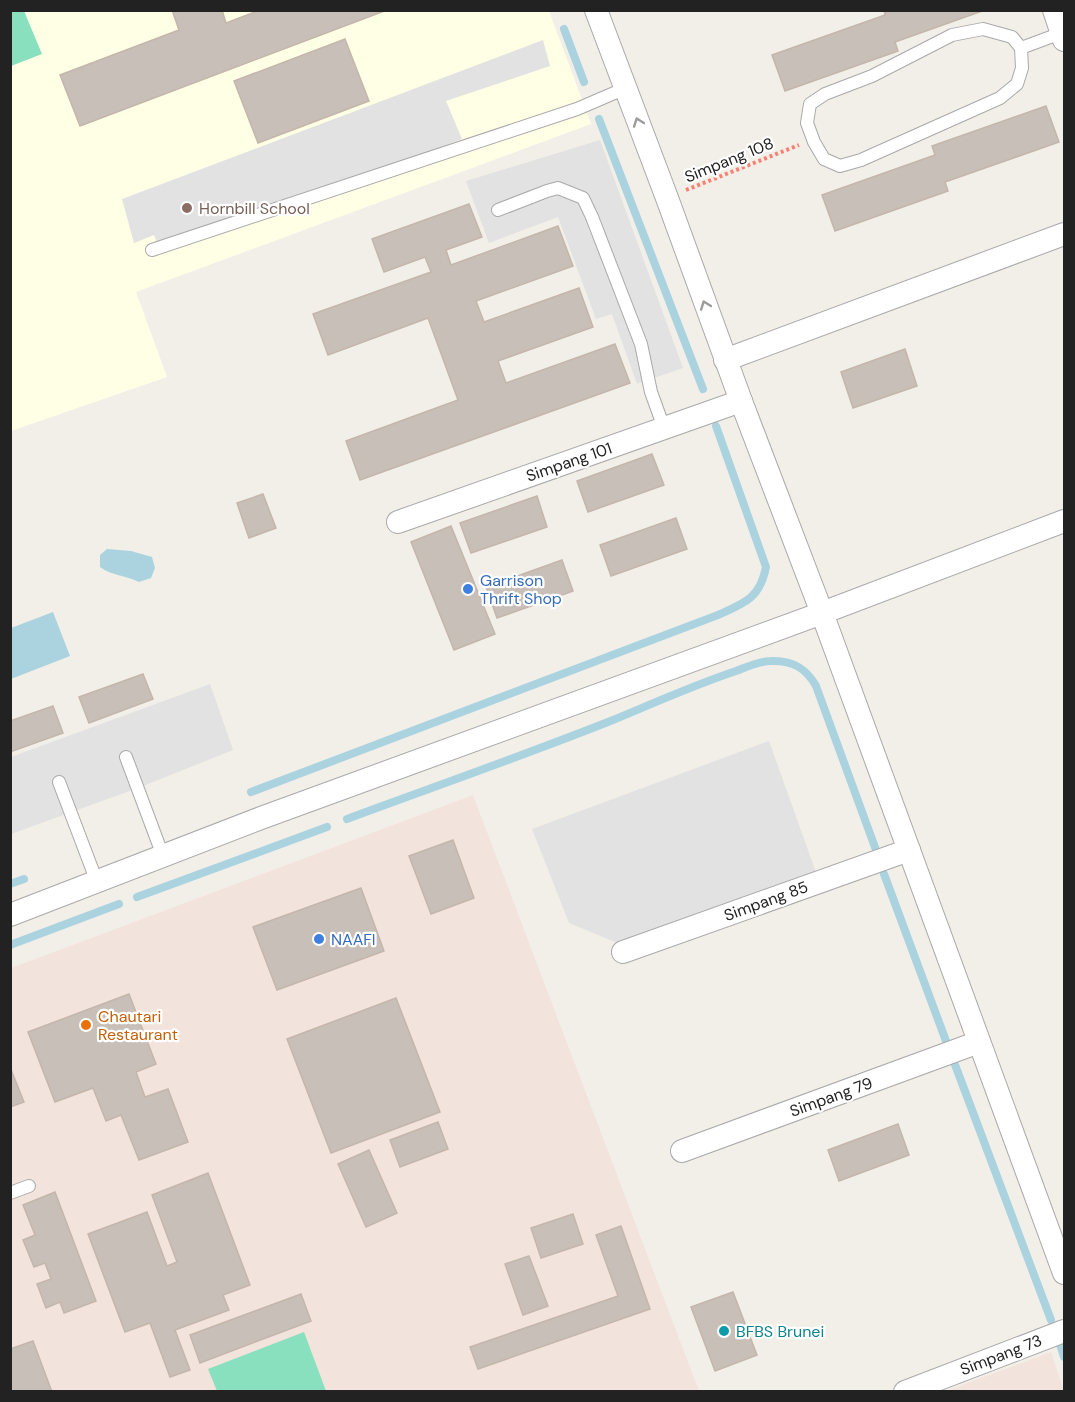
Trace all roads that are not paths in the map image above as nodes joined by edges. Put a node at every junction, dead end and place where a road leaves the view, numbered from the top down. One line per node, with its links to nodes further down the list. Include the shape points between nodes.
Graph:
1 (596, 10): 5 (street)
2 (1054, 10): 3 (street)
3 (1064, 35): 4 (lane)
4 (1021, 48): 4 (lane, via 1022,68 1017,84 999,98 840,166 824,159 814,142 807,123 810,104 929,45 952,35 983,29 1012,37)
5 (626, 88): 8 (lane, via 577,109); 9 (street, one-way to 5)
6 (498, 210): 11 (lane, via 558,188 583,198 641,344 651,392)
7 (1065, 234): 9 (street)
8 (152, 250)
9 (725, 360): 10 (street)
10 (741, 401): 11 (street, Simpang 101); 14 (street)
11 (664, 428): 13 (street, Simpang 101)
12 (1065, 521): 14 (street)
13 (398, 522)
14 (822, 614): 17 (street); 18 (street)
15 (126, 757): 18 (lane)
16 (59, 782): 19 (lane)
17 (909, 850): 21 (street, Simpang 85); 22 (street)
18 (163, 856): 19 (street)
19 (97, 882): 20 (street)
20 (10, 915)
21 (623, 952)
22 (979, 1042): 23 (street, Simpang 79); 26 (street)
23 (682, 1151)
24 (29, 1186): 25 (lane)
25 (10, 1193)
26 (1065, 1273)
27 (1065, 1331): 28 (street, Simpang 73)
28 (905, 1392)

